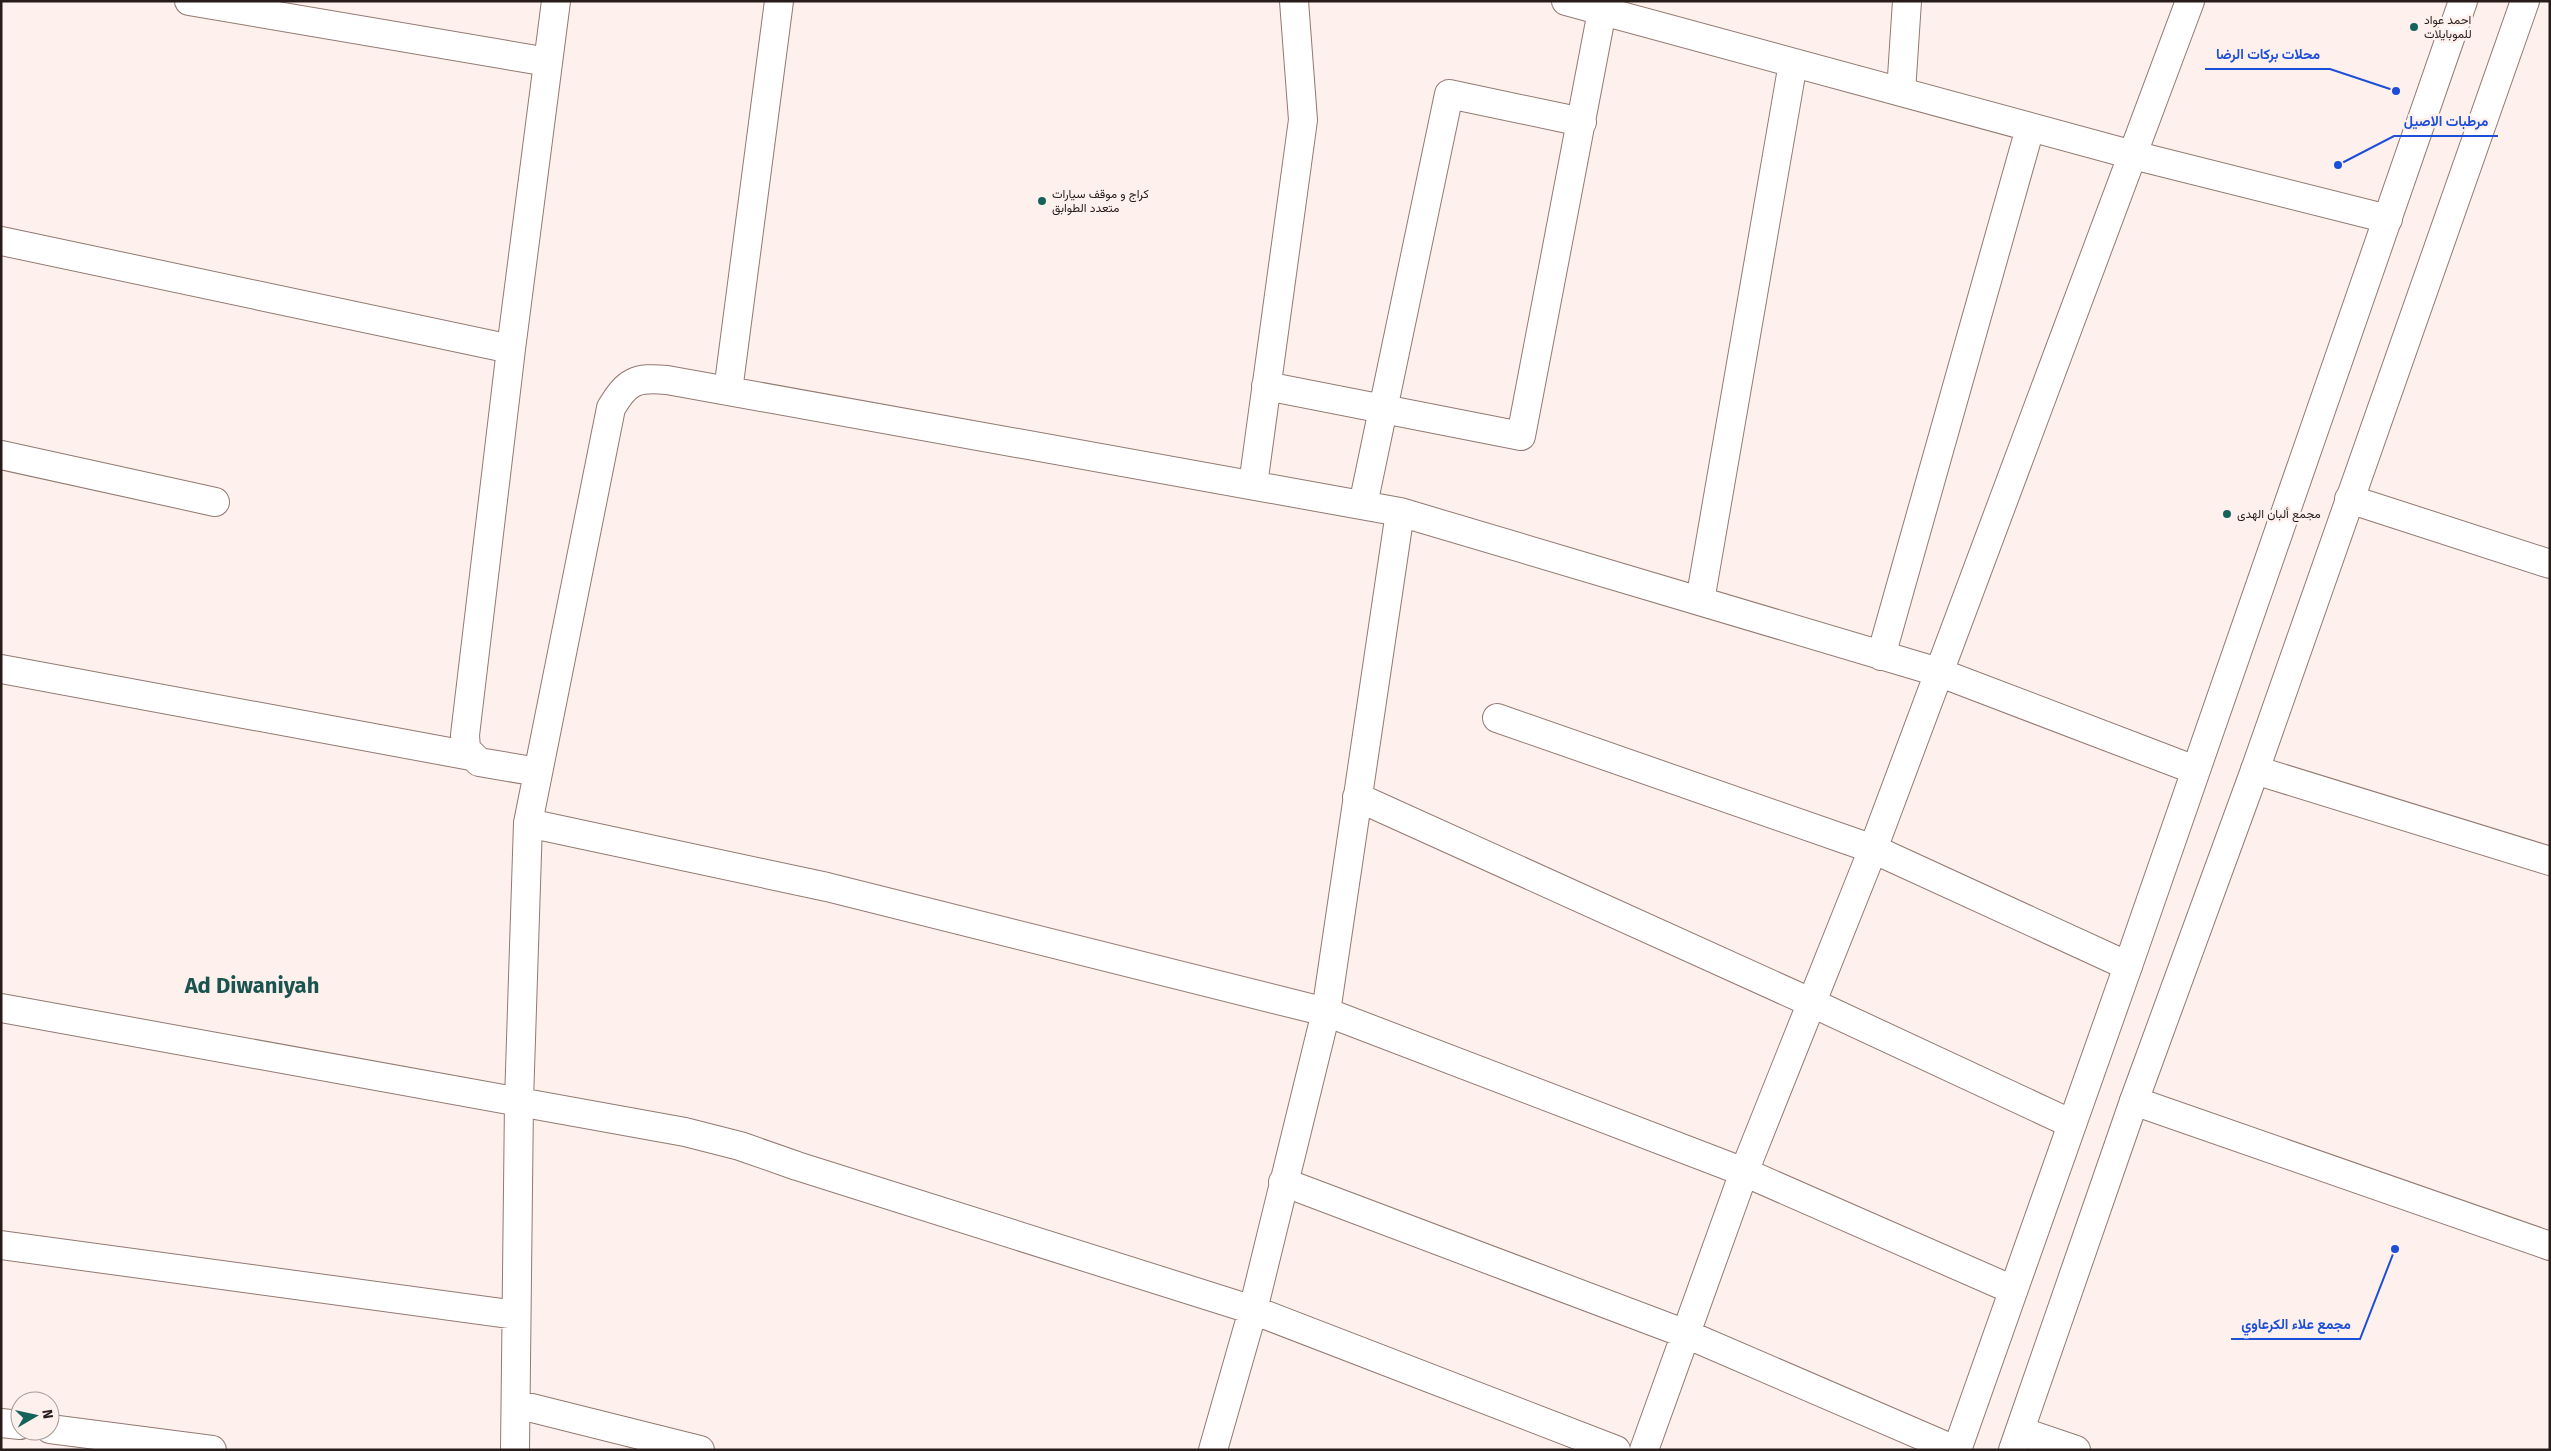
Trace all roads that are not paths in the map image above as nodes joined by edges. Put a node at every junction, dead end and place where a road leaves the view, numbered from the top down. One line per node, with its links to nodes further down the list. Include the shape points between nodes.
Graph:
1 (189, 1): 11 (street)
2 (556, 1): 11 (street)
3 (779, 1): 21 (street)
4 (1294, 1): 20 (street, via 1303,120)
5 (1566, 1): 10 (street)
6 (1906, 1): 13 (street)
7 (2190, 1): 16 (street)
8 (2463, 1): 17 (street)
9 (2525, 1): 25 (street)
10 (1602, 11): 12 (street); 14 (street)
11 (548, 62): 19 (street)
12 (1793, 63): 13 (street); 30 (street)
13 (1901, 92): 15 (street)
14 (1582, 122): 22 (street, via 1450,94); 22 (street, via 1521,436)
15 (2030, 128): 16 (street); 31 (street)
16 (2133, 155): 17 (street); 33 (street)
17 (2388, 219): 36 (street)
18 (1, 241): 19 (street)
19 (511, 349): 35 (street, via 465,735 466,749)
20 (1266, 386): 22 (street); 24 (street)
21 (728, 391): 24 (street); 38 (street, via 644,378 623,388 611,408)
22 (1383, 409): 27 (street)
23 (1, 455): 26 (street)
24 (1252, 485): 27 (street)
25 (2349, 499): 29 (street); 37 (street)
26 (215, 502)
27 (1363, 505): 28 (street)
28 (1400, 512): 30 (street); 39 (street)
29 (2550, 564)
30 (1700, 601): 31 (street)
31 (1881, 656): 33 (street)
32 (1, 668): 35 (street)
33 (1938, 672): 36 (street); 41 (street)
34 (1497, 718): 41 (street)
35 (471, 756): 38 (street, via 479,762)
36 (2195, 770): 43 (street)
37 (2255, 770): 42 (street); 48 (street)
38 (538, 772): 40 (street)
39 (1357, 797): 44 (street); 46 (street)
40 (528, 823): 46 (street, via 827,887); 47 (street)
41 (1873, 849): 43 (street); 44 (street)
42 (2550, 861)
43 (2128, 966): 49 (street)
44 (1810, 1002): 49 (street); 50 (street)
45 (1, 1008): 47 (street)
46 (1326, 1012): 50 (street); 51 (street)
47 (519, 1101): 55 (street, via 685,1132 740,1146); 56 (street)
48 (2134, 1101): 53 (street); 60 (street)
49 (2072, 1124): 54 (street)
50 (1744, 1172): 54 (street); 57 (street)
51 (1283, 1182): 55 (street); 57 (street)
52 (1, 1245): 56 (street)
53 (2550, 1246)
54 (2013, 1290): 67 (street)
55 (1252, 1310): 64 (street); 65 (street)
56 (516, 1315): 58 (street)
57 (1686, 1334): 66 (street); 67 (street)
58 (516, 1404): 62 (street); 63 (street)
59 (60, 1430): 61 (street)
60 (2016, 1440): 68 (street)
61 (212, 1450)
62 (515, 1450)
63 (700, 1450)
64 (1213, 1450)
65 (1616, 1450)
66 (1644, 1450)
67 (1956, 1450)
68 (2076, 1450)

